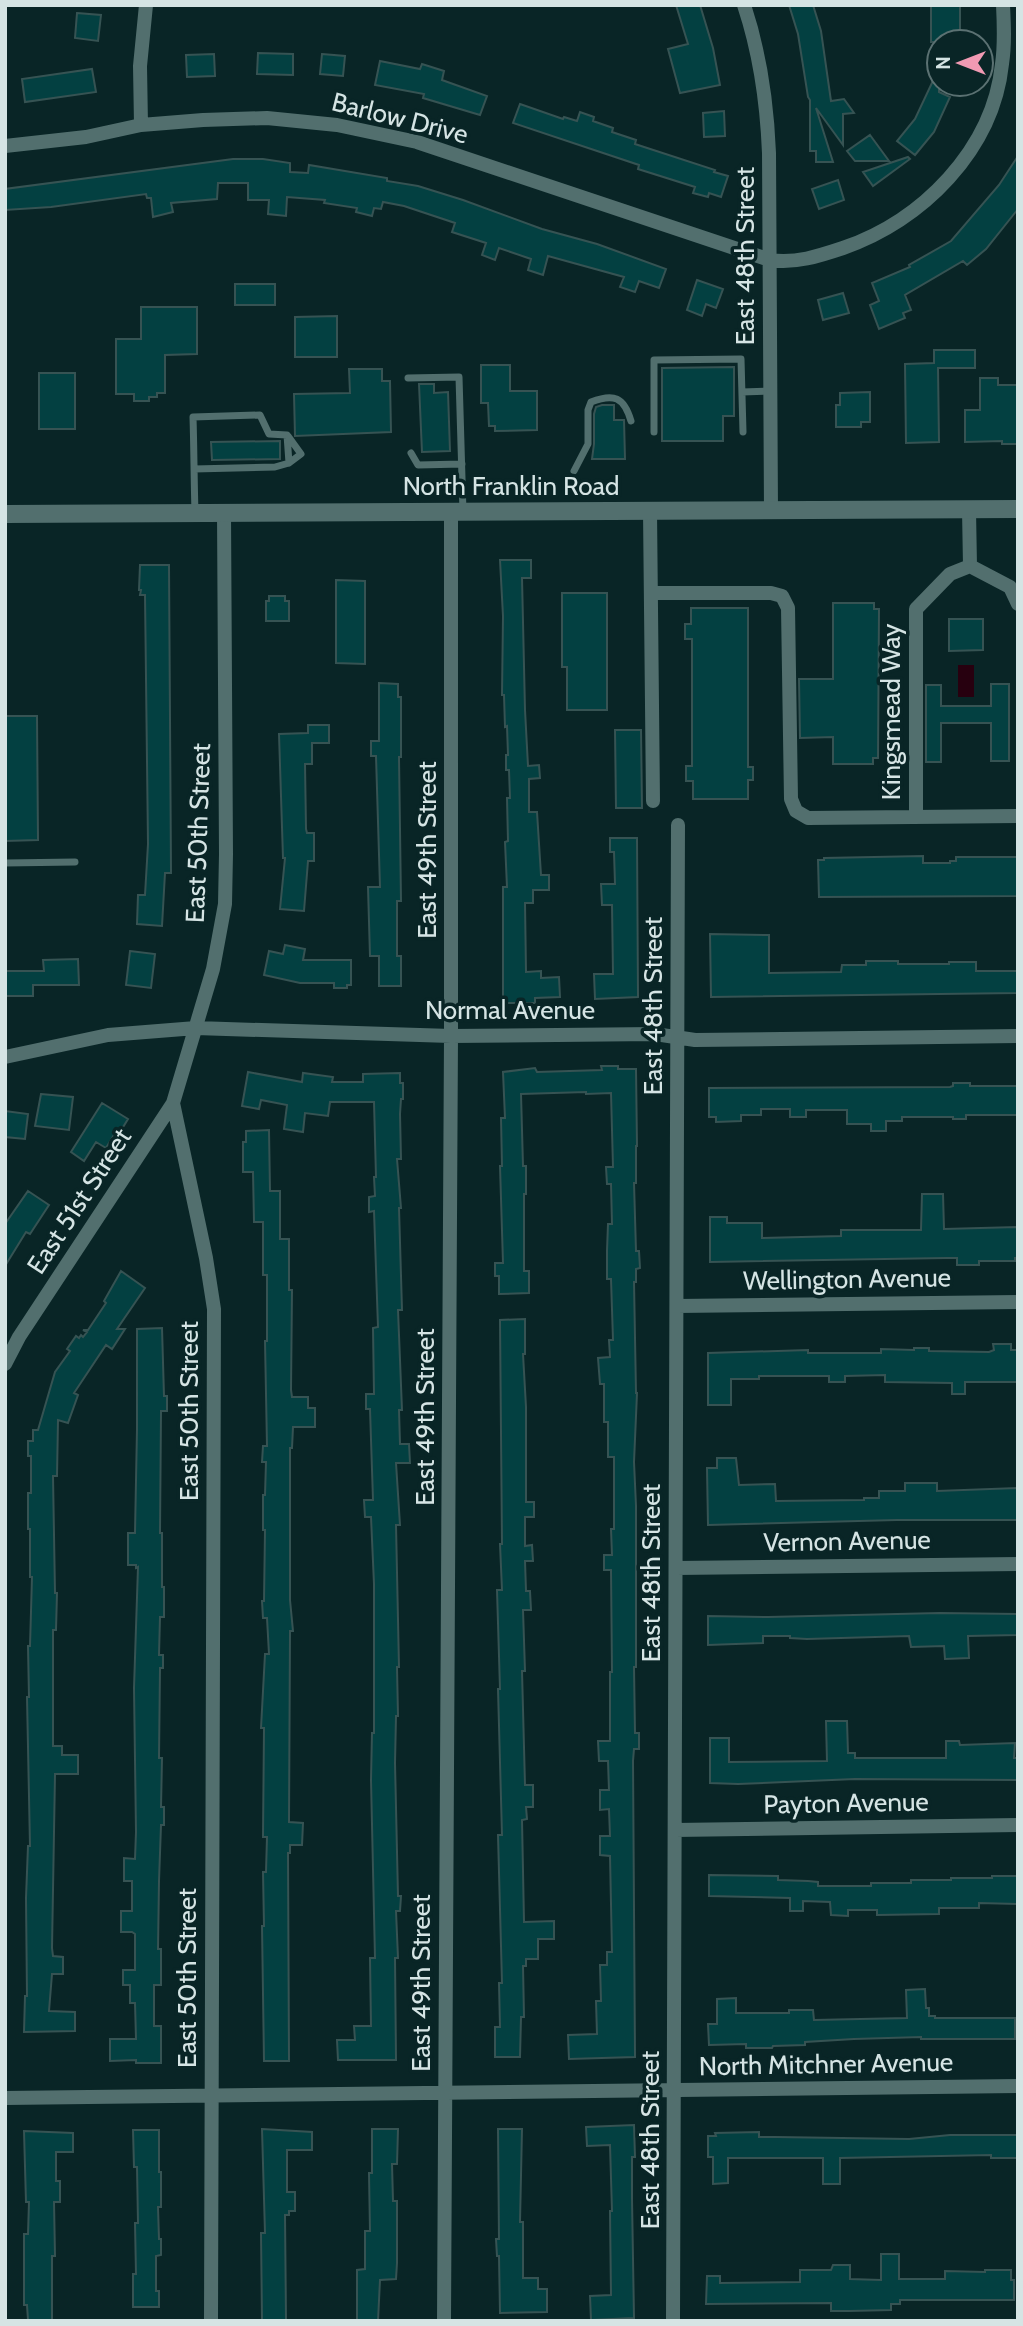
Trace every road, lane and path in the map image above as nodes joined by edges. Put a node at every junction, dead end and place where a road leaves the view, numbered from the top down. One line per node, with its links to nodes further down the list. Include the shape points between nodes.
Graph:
1 (146, 5): 4 (street)
2 (744, 5): 6 (street, East 48th Street, via 768,114)
3 (1003, 5): 6 (street, via 1003,62 991,110 964,160 943,185 898,220 857,243 811,257)
4 (141, 125): 5 (street, Barlow Drive); 6 (street, Barlow Drive, via 267,118 377,132)
5 (5, 146)
6 (770, 260): 8 (street, East 48th Street)
7 (408, 378): 16 (lane, via 459,377)
8 (770, 391): 9 (lane); 20 (street, East 48th Street)
9 (742, 392): 11 (lane, via 741,359 654,360); 12 (lane)
10 (631, 421): 18 (lane, via 626,405 618,398 591,402 588,443)
11 (654, 432)
12 (743, 432)
13 (287, 435): 15 (lane); 15 (lane, via 301,454); 17 (lane, via 270,434 260,415 193,417)
14 (411, 453): 16 (lane, via 418,465)
15 (289, 463): 17 (lane)
16 (462, 464): 25 (lane)
17 (194, 469): 23 (lane)
18 (574, 471)
19 (1018, 509): 21 (main road, North Franklin Road)
20 (771, 510): 21 (main road, North Franklin Road); 22 (main road, North Franklin Road)
21 (969, 510): 27 (street)
22 (650, 511): 25 (main road, North Franklin Road); 28 (street)
23 (195, 513): 24 (main road, North Franklin Road); 26 (main road, North Franklin Road)
24 (224, 513): 25 (main road, North Franklin Road); 36 (street, East 50th Street, via 226,887 213,969)
25 (457, 513): 37 (street, East 49th Street)
26 (5, 514)
27 (970, 566): 29 (street, via 1010,587); 32 (street, Kingsmead Way, via 950,574 916,609)
28 (651, 593): 30 (street); 32 (street, via 782,596 788,608 791,799 796,811 808,818)
29 (1018, 604)
30 (653, 801)
31 (1018, 816): 32 (street)
32 (916, 817)
33 (678, 825): 39 (street, East 48th Street)
34 (75, 862): 35 (lane)
35 (5, 863)
36 (196, 1028): 37 (street, Normal Avenue); 40 (street, Normal Avenue, via 108,1035); 41 (street, East 50th Street)
37 (451, 1036): 39 (street, Normal Avenue); 51 (street, East 49th Street)
38 (1018, 1036): 39 (street, Normal Avenue)
39 (677, 1037): 43 (street, East 48th Street)
40 (5, 1057)
41 (173, 1103): 44 (street, East 51st Street); 52 (street, East 50th Street, via 214,1309)
42 (1018, 1302): 43 (street, Wellington Avenue)
43 (677, 1306): 46 (street, East 48th Street)
44 (5, 1364)
45 (1018, 1564): 46 (street, Vernon Avenue)
46 (676, 1567): 48 (street, East 48th Street)
47 (1018, 1825): 48 (street, Payton Avenue)
48 (675, 1830): 50 (street, East 48th Street)
49 (1018, 2085): 50 (street, North Mitchner Avenue)
50 (674, 2091): 51 (street, North Mitchner Avenue); 56 (street, East 48th Street)
51 (445, 2092): 52 (street, North Mitchner Avenue); 55 (street, East 49th Street)
52 (212, 2095): 53 (street, North Mitchner Avenue); 54 (street, East 50th Street)
53 (5, 2098)
54 (211, 2321)
55 (444, 2321)
56 (673, 2321)

